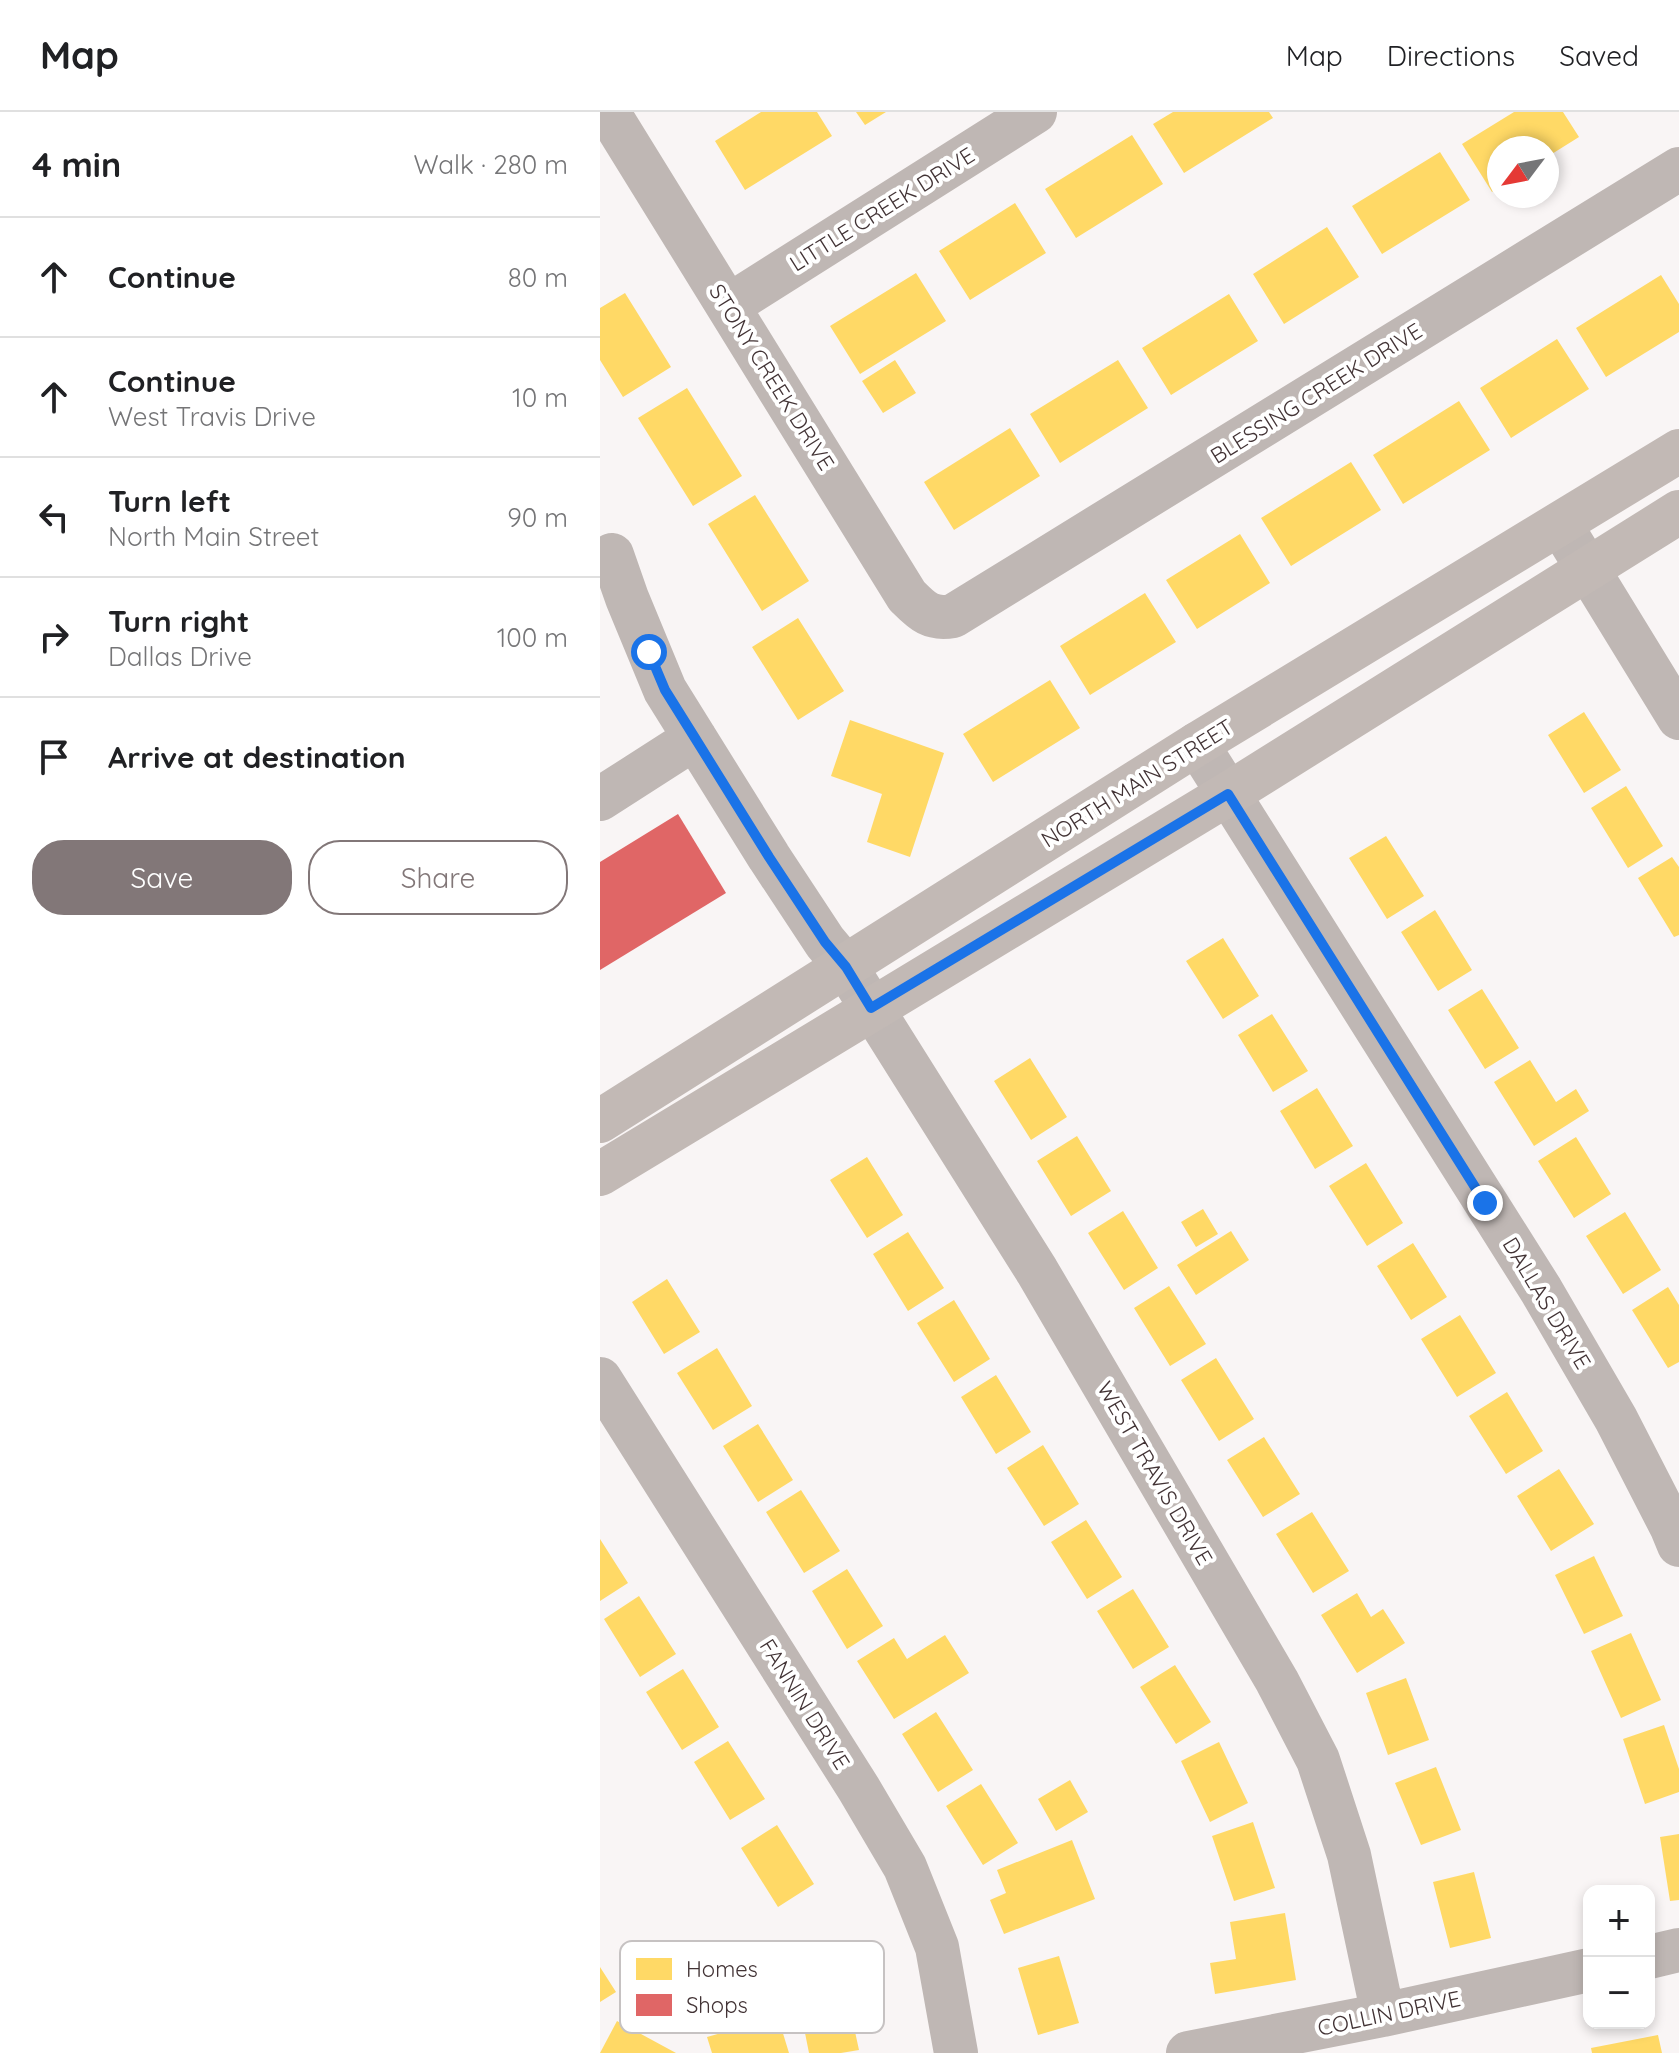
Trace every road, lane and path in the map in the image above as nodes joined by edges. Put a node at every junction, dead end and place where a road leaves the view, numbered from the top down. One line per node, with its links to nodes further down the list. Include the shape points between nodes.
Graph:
1 (608, 112): 4 (street, STONY CREEK DRIVE)
2 (1035, 112): 4 (street, LITTLE CREEK DRIVE)
3 (1679, 169): 10 (street, BLESSING CREEK DRIVE)
4 (728, 306): 10 (street, STONY CREEK DRIVE, via 907,596 924,613)
5 (1679, 451): 7 (main road, NORTH MAIN STREET)
6 (1679, 512): 9 (main road)
7 (1560, 524): 9 (street); 13 (main road, NORTH MAIN STREET)
8 (612, 555): 12 (street, WEST TRAVIS DRIVE, via 665,690)
9 (1587, 569): 11 (street); 14 (main road)
10 (953, 616)
11 (1679, 718)
12 (695, 738): 15 (street); 16 (street, WEST TRAVIS DRIVE)
13 (1197, 744): 14 (street, DALLAS DRIVE); 16 (main road, NORTH MAIN STREET)
14 (1228, 794): 17 (main road); 21 (street, DALLAS DRIVE, via 1541,1290 1616,1419)
15 (600, 799)
16 (846, 967): 17 (street, WEST TRAVIS DRIVE); 18 (main road, NORTH MAIN STREET)
17 (871, 1008): 19 (main road); 25 (street, WEST TRAVIS DRIVE, via 1037,1271 1318,1760 1349,1855)
18 (600, 1121)
19 (600, 1174)
20 (600, 1379): 26 (street, FANNIN DRIVE, via 905,1867 937,1947)
21 (1679, 1545)
22 (1679, 1950): 23 (street)
23 (1655, 1956)
24 (1583, 1971): 25 (street, COLLIN DRIVE)
25 (1383, 2015): 27 (street, COLLIN DRIVE)
26 (956, 2053)
27 (1188, 2053)

